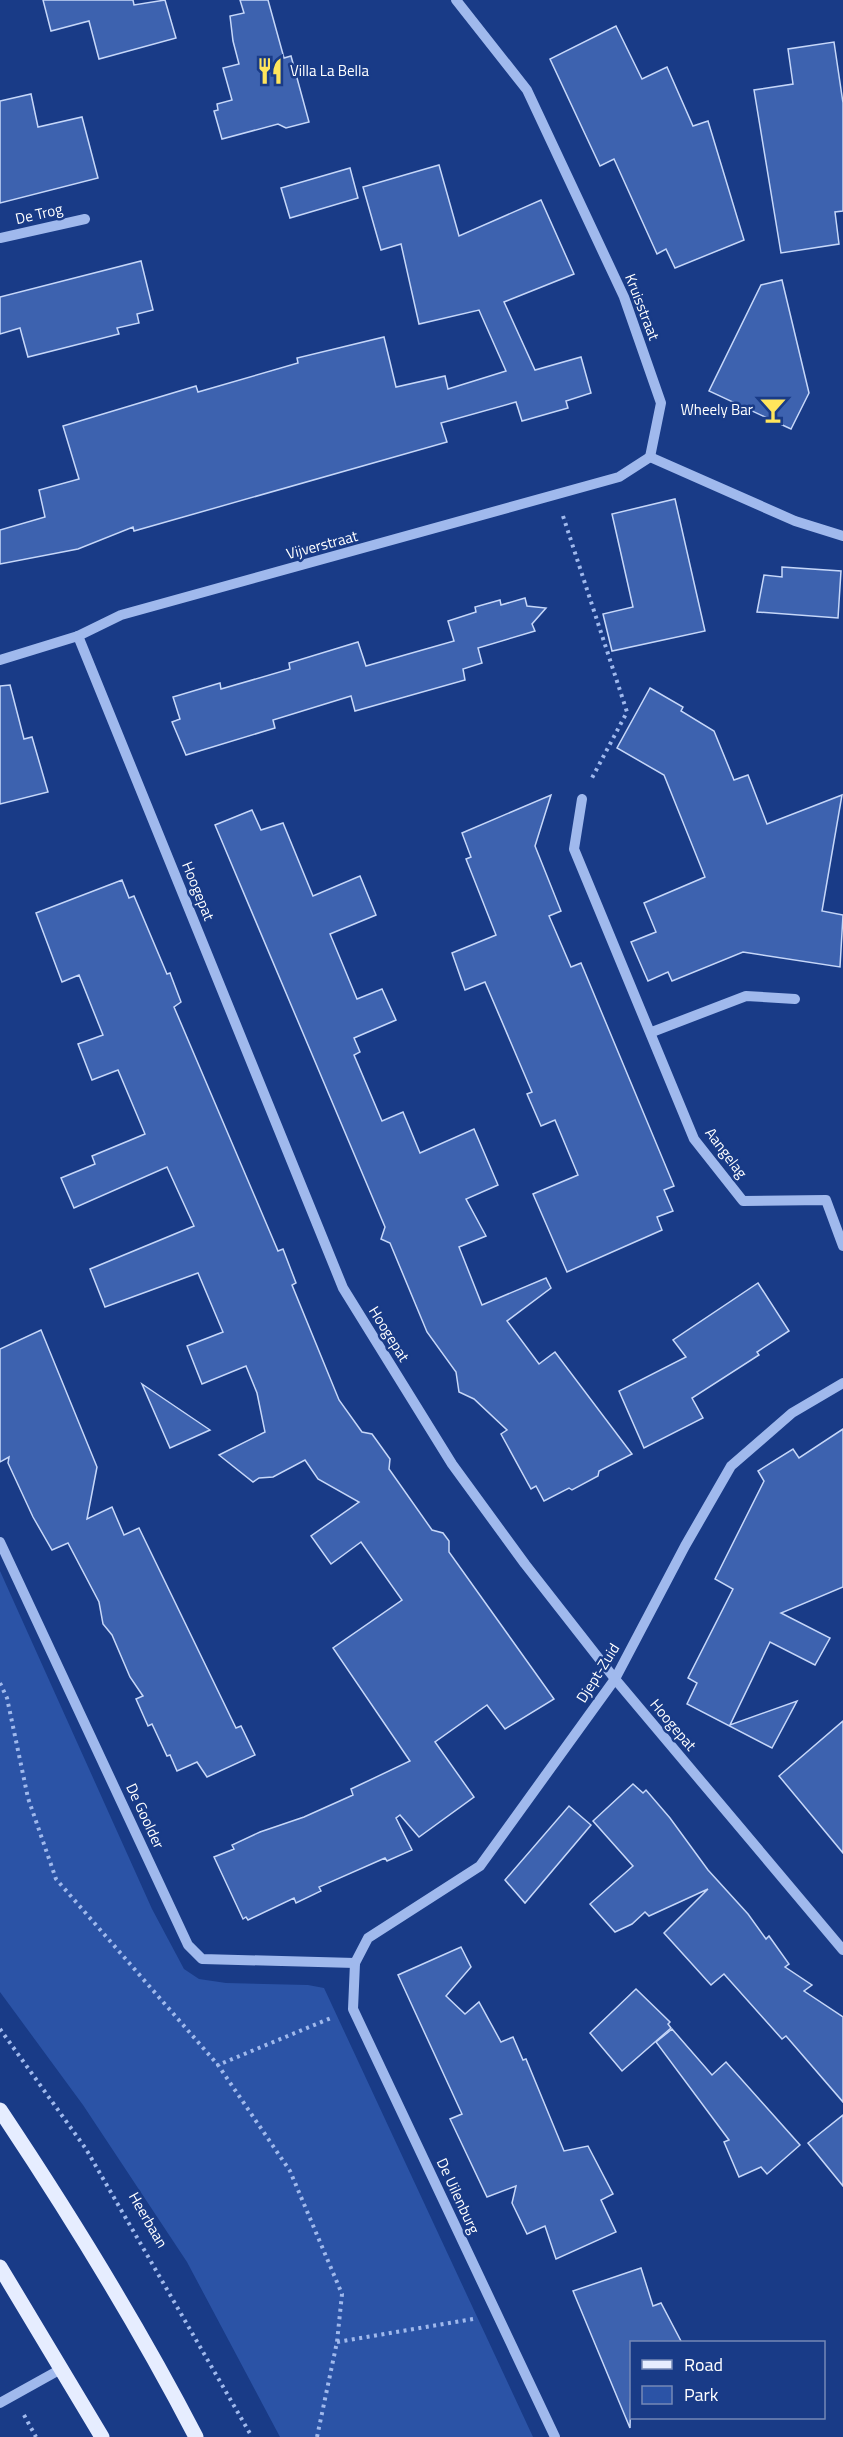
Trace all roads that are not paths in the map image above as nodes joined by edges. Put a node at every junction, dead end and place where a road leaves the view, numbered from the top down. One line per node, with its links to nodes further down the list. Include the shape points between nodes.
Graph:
1 (456, 0): 4 (street, Kruisstraat, via 527,90 624,297 661,403)
2 (86, 219): 3 (street, De Trog)
3 (0, 238)
4 (650, 457): 5 (street, via 795,521); 6 (street, Vijverstraat, via 619,477 121,615)
5 (843, 536)
6 (78, 636): 7 (street, Vijverstraat); 14 (street, Hoogepat, via 343,1288 452,1464)
7 (0, 660)
8 (582, 799): 10 (street, Aangelag, via 574,849)
9 (795, 999): 10 (street, via 746,996)
10 (652, 1032): 11 (street, Aangelag, via 694,1139 743,1202 826,1200)
11 (843, 1245)
12 (843, 1383): 14 (street, Djept-Zuid, via 792,1413 731,1466)
13 (0, 1542): 16 (street, De Goolder, via 188,1945 202,1959)
14 (615, 1679): 15 (street, Hoogepat); 16 (street, Djept-Zuid, via 480,1866 368,1938)
15 (843, 1950)
16 (356, 1963): 23 (street, De Uilenburg, via 353,2009)
17 (0, 2110): 22 (main road, via 40,2170)
18 (0, 2267): 19 (main road)
19 (61, 2369): 20 (street); 21 (main road)
20 (0, 2403)
21 (102, 2437)
22 (196, 2437)
23 (555, 2437)

